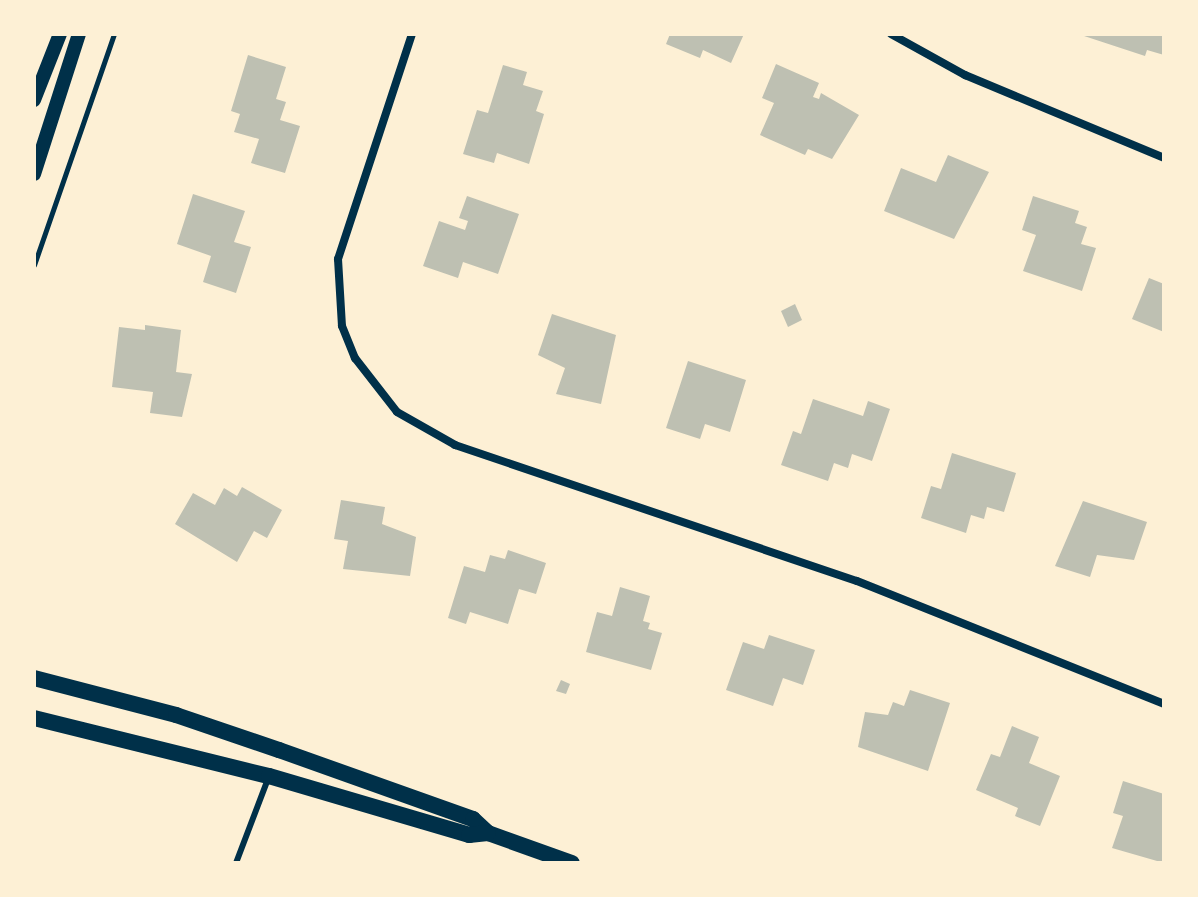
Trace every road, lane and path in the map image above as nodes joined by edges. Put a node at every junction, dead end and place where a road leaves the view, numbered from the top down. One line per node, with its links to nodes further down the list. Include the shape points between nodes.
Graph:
1 (60, 34): 6 (street)
2 (79, 34): 8 (street)
3 (114, 34): 9 (path)
4 (412, 34): 11 (street, via 338,259 342,326 355,358 397,412 445,440 871,585)
5 (891, 34): 7 (street, via 965,75)
6 (34, 100)
7 (1164, 158)
8 (34, 174)
9 (34, 265)
10 (34, 678): 14 (main road, via 176,715 279,750 473,819)
11 (1164, 704)
12 (34, 718): 13 (main road)
13 (269, 776): 14 (main road, via 469,835); 15 (lane)
14 (488, 833): 16 (main road)
15 (236, 863)
16 (572, 863)

